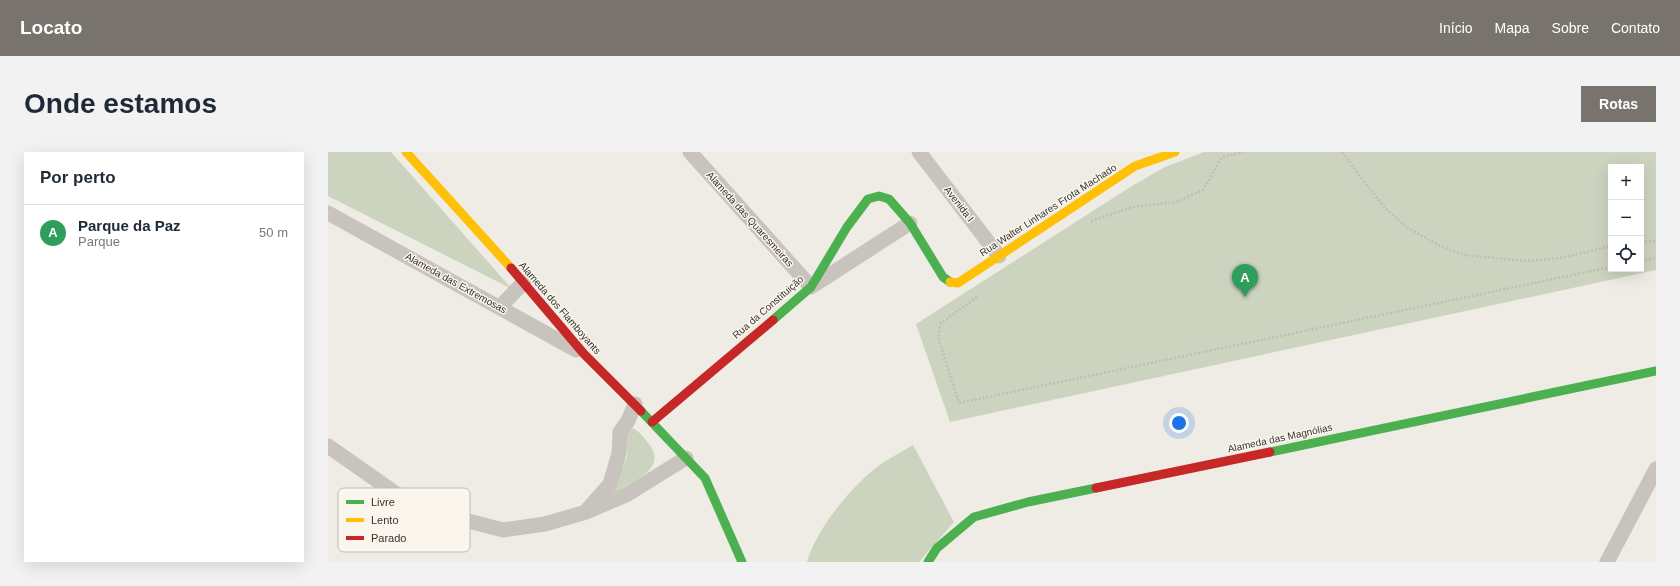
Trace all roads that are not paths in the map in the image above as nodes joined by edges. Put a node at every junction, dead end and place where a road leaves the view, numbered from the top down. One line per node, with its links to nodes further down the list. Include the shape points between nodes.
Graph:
1 (406, 152): 8 (street, Alameda dos Flamboyants)
2 (690, 152): 10 (street, Alameda das Quaresmeiras)
3 (919, 152): 7 (street, Avenida I)
4 (1175, 152): 7 (street, Rua Walter Linhares Frota Machado, via 1135,166)
5 (328, 212): 11 (street, Alameda das Extremosas)
6 (910, 223): 9 (street, Rua da Constituição, via 943,277 949,282); 10 (street); 10 (street, Rua da Constituição, via 889,199 878,196 868,199)
7 (999, 256): 9 (street, Rua Walter Linhares Frota Machado)
8 (524, 282): 11 (street); 12 (street, Alameda dos Flamboyants)
9 (958, 283)
10 (811, 287): 15 (street, Rua da Constituição)
11 (500, 307): 12 (street, Alameda das Extremosas)
12 (584, 354): 14 (street, Alameda dos Flamboyants)
13 (1656, 371): 23 (street, Alameda das Magnólias, via 1028,502 974,517 937,548)
14 (635, 404): 15 (street, Alameda dos Flamboyants); 20 (street, via 620,432 619,453 610,484)
15 (652, 422): 17 (street, Alameda dos Flamboyants)
16 (328, 446): 19 (street)
17 (686, 458): 20 (street, via 628,494); 22 (street, Alameda dos Flamboyants, via 705,478)
18 (1656, 469): 24 (street)
19 (388, 488)
20 (586, 512): 21 (street, via 544,524 503,530)
21 (470, 521)
22 (742, 562)
23 (928, 562)
24 (1607, 562)

